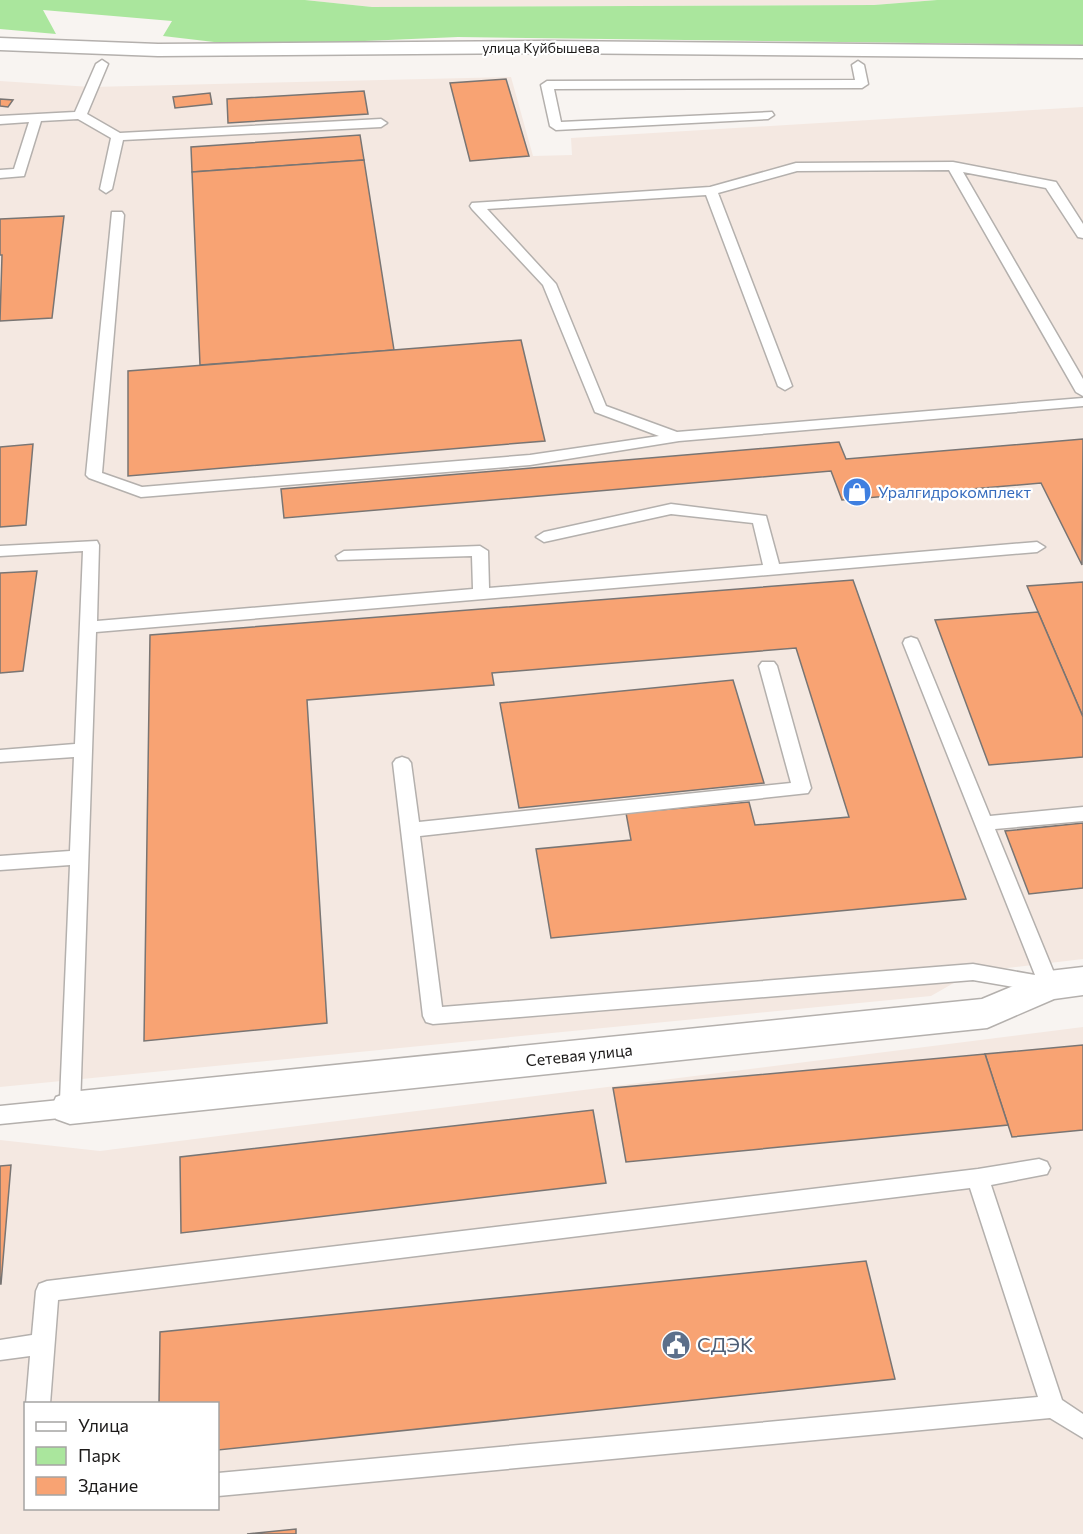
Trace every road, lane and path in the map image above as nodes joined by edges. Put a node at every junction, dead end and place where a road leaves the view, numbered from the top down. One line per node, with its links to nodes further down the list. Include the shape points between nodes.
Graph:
1 (0, 44): 3 (main road, улица Куйбышева, via 158,50 547,47)
2 (1083, 52): 3 (main road, улица Куйбышева)
3 (806, 58): 5 (main road, улица Куйбышева); 7 (main road, улица Куйбышева)
4 (0, 61): 5 (main road, улица Куйбышева)
5 (102, 64): 8 (lane)
6 (1083, 64): 7 (main road, улица Куйбышева)
7 (858, 65): 9 (lane, via 862,84 548,85 556,126)
8 (80, 115): 10 (lane); 13 (lane)
9 (768, 115)
10 (36, 118): 11 (lane); 15 (lane, via 19,173)
11 (0, 120)
12 (381, 123): 13 (lane)
13 (118, 137): 16 (lane)
14 (953, 166): 17 (lane, via 796,167); 19 (lane, via 1051,185); 21 (lane)
15 (0, 174)
16 (106, 189)
17 (711, 191): 20 (lane); 23 (lane, via 477,206 549,284 600,410)
18 (117, 215): 23 (lane, via 94,475 141,492 530,460)
19 (1083, 234)
20 (785, 386)
21 (1082, 387)
22 (1083, 402): 23 (lane)
23 (676, 437)
24 (544, 537): 28 (lane, via 671,509 760,519)
25 (1037, 547): 28 (lane)
26 (0, 551): 30 (lane, via 91,545)
27 (344, 556): 29 (lane, via 480,551)
28 (772, 570): 29 (lane)
29 (482, 594): 30 (lane)
30 (88, 627): 33 (lane)
31 (911, 643): 37 (lane)
32 (768, 666): 38 (lane, via 802,788)
33 (84, 750): 34 (lane); 39 (lane)
34 (0, 756)
35 (402, 763): 38 (lane)
36 (1083, 814): 37 (lane)
37 (984, 823): 41 (lane)
38 (411, 830): 41 (lane, via 433,1016 973,972)
39 (80, 857): 40 (lane); 42 (lane)
40 (0, 863)
41 (1066, 983): 42 (main road, Сетевая улица, via 987,1013)
42 (70, 1108): 43 (lane)
43 (0, 1115)
44 (1040, 1168): 45 (lane)
45 (978, 1178): 46 (lane, via 47,1291); 49 (lane)
46 (43, 1344): 47 (lane); 48 (lane)
47 (0, 1350)
48 (38, 1402)
49 (1053, 1407): 50 (lane); 51 (lane)
50 (1083, 1427)
51 (219, 1485)

